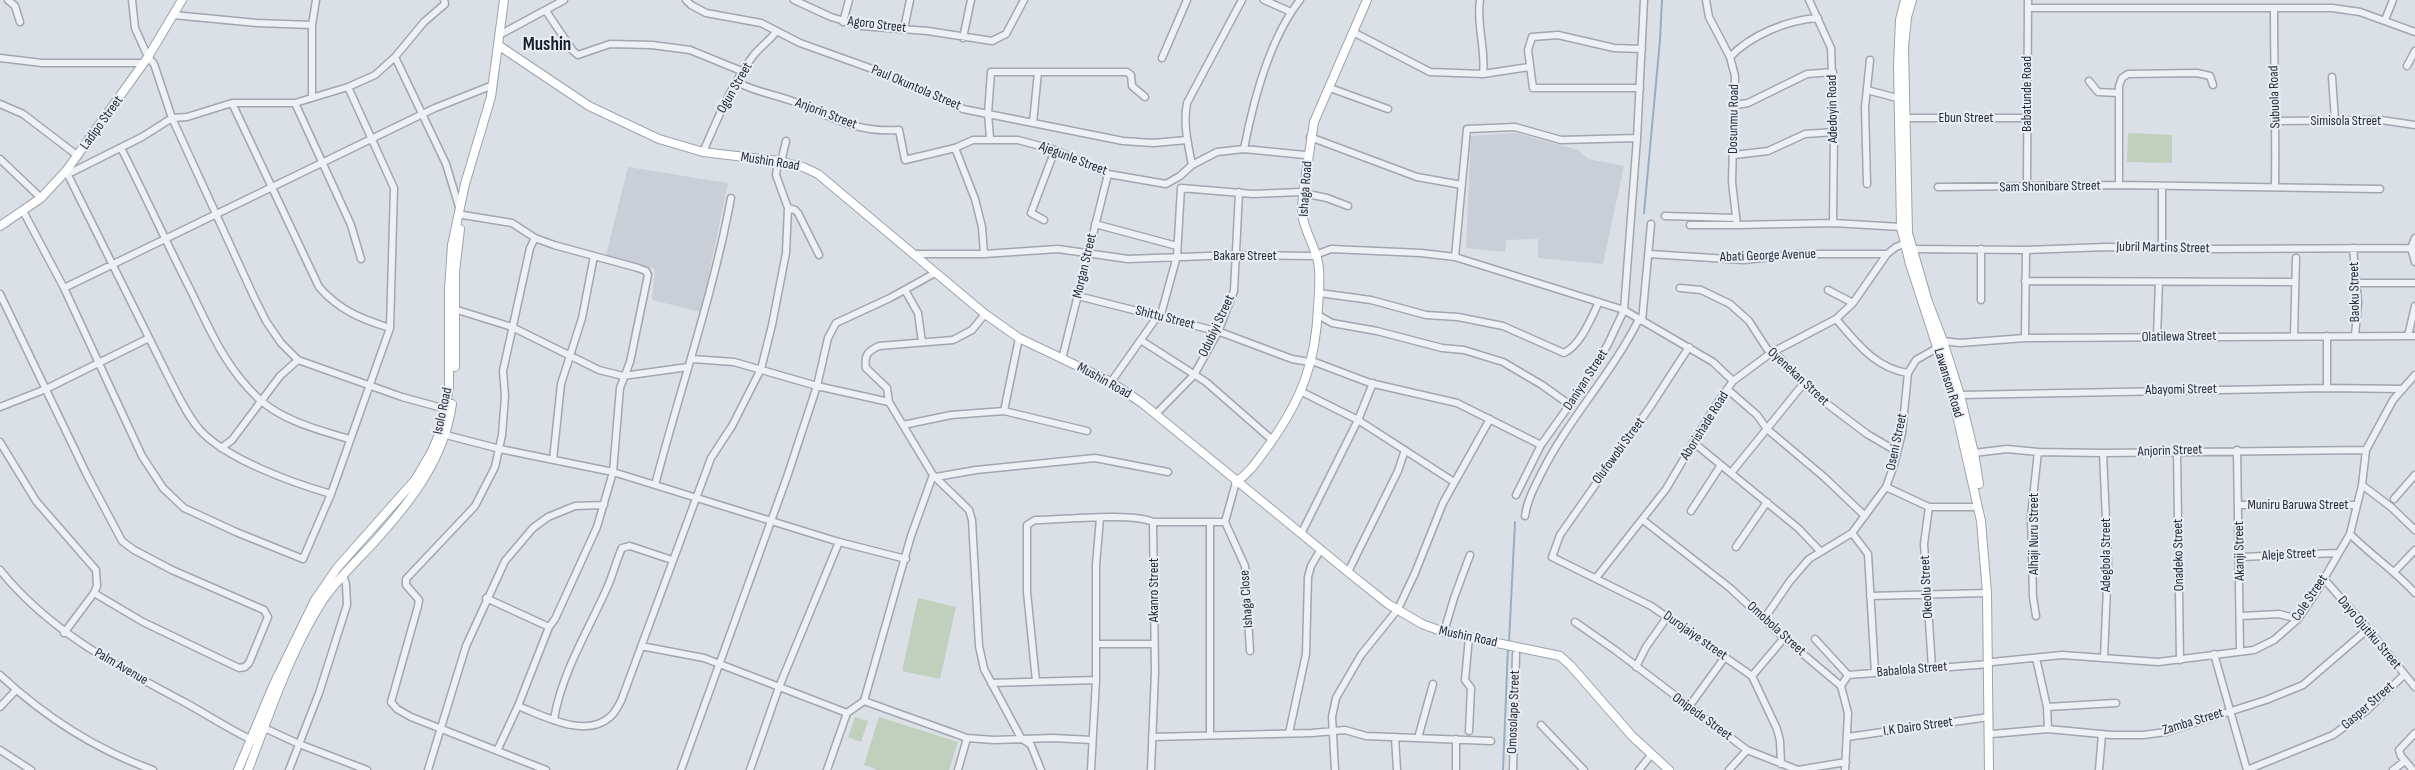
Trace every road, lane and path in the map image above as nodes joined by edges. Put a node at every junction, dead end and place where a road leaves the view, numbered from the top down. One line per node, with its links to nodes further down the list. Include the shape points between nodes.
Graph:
1 (8, 0): 38 (street, via 15,6)
2 (132, 0): 55 (street, via 135,28)
3 (182, 0): 35 (main road, Ladipo Street)
4 (316, 0): 40 (street)
5 (444, 0): 50 (street, via 443,8 424,22)
6 (504, 0): 66 (main road, Isolo Road)
7 (508, 0): 45 (main road, Isolo Road)
8 (564, 0): 33 (street)
9 (686, 0): 42 (street, Paul Okuntola Street, via 706,13 761,23)
10 (794, 0): 28 (street, Agoro Street)
11 (849, 0): 39 (street)
12 (910, 0): 41 (street)
13 (971, 0): 46 (street)
14 (1024, 0): 46 (street, Agoro Street, via 1010,29 1001,38 992,41)
15 (1187, 0): 53 (street)
16 (1242, 0): 95 (street, via 1187,103)
17 (1264, 0): 34 (street)
18 (1300, 0): 34 (street)
19 (1365, 0): 43 (main road, Ishaga Road); 102 (main road, Ishaga Road, via 1314,114)
20 (1480, 0): 62 (street, via 1478,16 1483,40)
21 (1644, 0): 48 (street)
22 (1706, 0): 51 (street, Dosunmu Road, via 1709,17)
23 (1809, 0): 36 (street, Adedoyin Road)
24 (1906, 0): 54 (main road, Lawanson Road, via 1900,20)
25 (1912, 0): 54 (main road, Lawanson Road)
26 (2028, 0): 31 (street, Babatunde Road)
27 (2392, 0): 37 (street)
28 (803, 1): 39 (street, Agoro Street)
29 (2260, 3): 30 (street); 32 (street)
30 (2122, 4): 31 (street)
31 (2028, 8): 85 (street, Babatunde Road)
32 (2274, 8): 37 (street, via 2345,9); 87 (street, Subuola Road)
33 (546, 11): 45 (street); 59 (street, via 578,55 610,44 652,45 690,50)
34 (1291, 12): 99 (street, via 1272,51)
35 (173, 15): 40 (street); 55 (main road, Ladipo Street)
36 (1818, 18): 51 (street, via 1799,20 1756,38); 61 (street, Adedoyin Road, via 1831,48)
37 (2385, 20): 44 (street)
38 (20, 22)
39 (843, 22): 41 (street, Agoro Street)
40 (312, 25): 74 (street)
41 (904, 29): 46 (street, Agoro Street)
42 (777, 31): 59 (street, Ogun Street, via 753,56); 82 (street, Paul Okuntola Street, via 963,109)
43 (1353, 32): 62 (street, via 1430,72); 69 (main road, Ishaga Road)
44 (2415, 32)
45 (503, 33): 47 (main road, Isolo Road)
46 (963, 38)
47 (501, 47): 101 (main road, Mushin Road, via 589,106 659,139); 132 (main road, Isolo Road, via 494,106)
48 (1642, 49): 58 (street, via 1614,48 1558,35 1532,37 1528,50); 70 (street)
49 (2415, 51): 57 (street)
50 (395, 57): 68 (street, via 375,76); 81 (street)
51 (1730, 57): 79 (street, Dosunmu Road, via 1735,76)
52 (0, 58): 55 (street, via 42,63)
53 (1162, 58)
54 (1901, 59): 75 (main road, Lawanson Road); 84 (main road, Lawanson Road)
55 (145, 60): 83 (street, via 154,64); 104 (main road, Ladipo Street)
56 (1870, 60): 71 (street)
57 (2407, 66)
58 (1529, 67): 62 (street); 70 (street, via 1532,88)
59 (744, 72): 65 (street, Ogun Street)
60 (1038, 72): 73 (street, via 1127,72 1131,75 1132,86); 82 (street, via 991,72); 88 (street)
61 (1833, 72): 79 (street, via 1807,74 1748,104); 90 (street, Adedoyin Road)
62 (1483, 74)
63 (2332, 77): 86 (street)
64 (2090, 81): 72 (street, via 2098,92)
65 (737, 82): 101 (street, Ogun Street); 105 (street, Anjorin Street, via 857,128 899,130 905,160)
66 (493, 85): 81 (street); 128 (main road, Isolo Road)
67 (2213, 85): 72 (street, via 2210,76 2205,74 2128,74 2120,83)
68 (348, 87): 74 (street); 91 (street)
69 (1330, 88): 80 (street); 93 (main road, Ishaga Road)
70 (1640, 88): 94 (street)
71 (1867, 90): 75 (street); 113 (street)
72 (2118, 93): 115 (street)
73 (1146, 97)
74 (312, 98): 77 (street)
75 (1897, 98): 141 (main road, Lawanson Road)
76 (232, 103): 77 (street); 83 (street, via 187,117); 119 (street)
77 (295, 103): 108 (street)
78 (0, 104): 104 (street, via 23,114)
79 (1735, 105): 103 (street, Dosunmu Road)
80 (1388, 109)
81 (424, 114): 91 (street); 128 (street, via 446,164)
82 (988, 114): 88 (street, Paul Okuntola Street); 92 (street)
83 (172, 118): 97 (street); 131 (street)
84 (1905, 118): 85 (street, Ebun Street); 146 (main road, Lawanson Road)
85 (2028, 118): 117 (street, Babatunde Road)
86 (2335, 120): 87 (street, Simisola Street); 89 (street, Simisola Street, via 2394,121)
87 (2277, 121): 118 (street, Subuola Road)
88 (1034, 123): 95 (street, Paul Okuntola Street, via 1123,141)
89 (2415, 126)
90 (1834, 132): 103 (street, via 1805,134 1768,151); 136 (street, Adedoyin Road)
91 (373, 138): 108 (street); 192 (street, via 394,188)
92 (990, 138): 98 (street, Ajegunle Street, via 973,140); 100 (street, Ajegunle Street, via 1018,140)
93 (1310, 138): 114 (street, via 1417,177); 124 (main road, Ishaga Road)
94 (1637, 138): 114 (street, via 1561,140 1514,127 1467,129); 185 (street)
95 (1187, 140): 109 (street)
96 (786, 141): 107 (street)
97 (121, 148): 110 (street); 144 (street)
98 (955, 148): 105 (street, Ajegunle Street); 153 (street, via 975,199)
99 (1244, 149): 102 (street); 109 (street, via 1217,152)
100 (1055, 150): 111 (street, Ajegunle Street); 135 (street, via 1031,213)
101 (703, 152): 107 (main road, Mushin Road)
102 (1305, 155): 124 (main road, Ishaga Road)
103 (1734, 155): 134 (street, Dosunmu Road, via 1732,182)
104 (78, 156): 110 (main road, Ladipo Street)
105 (923, 157)
106 (0, 159): 125 (street)
107 (780, 161): 129 (street, via 776,175); 152 (main road, Mushin Road, via 818,174)
108 (322, 163): 119 (street); 164 (street, via 351,225)
109 (1192, 165): 112 (street)
110 (67, 172): 125 (main road, Ladipo Street); 166 (street)
111 (1108, 174): 112 (street, Ajegunle Street); 137 (street, Morgan Street)
112 (1166, 184): 120 (street, Ajegunle Street)
113 (1867, 184)
114 (1462, 185): 162 (street)
115 (2119, 185): 117 (street, Sam Shonibare Street); 121 (street, Sam Shonibare Street)
116 (1938, 187): 117 (street, Sam Shonibare Street)
117 (2027, 187)
118 (2274, 187): 121 (street, Sam Shonibare Street); 122 (street, Sam Shonibare Street)
119 (270, 188): 131 (street); 192 (street, via 319,287 330,301 348,313)
120 (1181, 188): 123 (street, Ajegunle Street); 145 (street)
121 (2162, 188): 147 (street)
122 (2380, 189)
123 (1239, 192): 124 (street, Ajegunle Street); 158 (street, Odubiyi Street)
124 (1301, 192): 127 (street, Ajegunle Street); 159 (main road, Ishaga Road, via 1301,228)
125 (41, 198): 130 (main road, Ladipo Street)
126 (731, 198): 212 (street)
127 (1348, 206)
128 (459, 207): 202 (main road, Isolo Road, via 450,266)
129 (788, 208): 157 (street, via 798,213); 216 (street, via 786,253)
130 (23, 211): 140 (main road, Ladipo Street); 173 (street)
131 (217, 213): 144 (street); 211 (street, via 266,320 281,343)
132 (463, 215): 142 (street, via 512,223); 184 (main road, Isolo Road, via 456,257)
133 (1665, 216): 134 (street)
134 (1737, 219): 136 (street); 139 (street)
135 (1044, 220)
136 (1833, 222): 141 (street)
137 (1094, 224): 145 (street); 154 (street, Morgan Street)
138 (1651, 224): 155 (street)
139 (1690, 225)
140 (0, 226)
141 (1901, 227): 146 (main road, Lawanson Road)
142 (535, 238): 160 (street); 191 (street)
143 (2415, 238): 149 (street)
144 (166, 239): 166 (street); 233 (street, via 223,357)
145 (1177, 246): 161 (street)
146 (1908, 246): 150 (street, Jubril Martins Street); 156 (street, Aborishade Road, via 1896,246); 204 (main road, Lawanson Road); 207 (main road, Lawanson Road)
147 (2162, 247): 148 (street, Jubril Martins Street); 151 (street, Jubril Martins Street)
148 (2353, 248): 149 (street, Jubril Martins Street); 171 (street, Baoku Street)
149 (2413, 248): 165 (street)
150 (1982, 249): 151 (street, Jubril Martins Street); 180 (street)
151 (2026, 250): 168 (street)
152 (914, 254): 153 (street, Bakare Street); 167 (main road, Mushin Road)
153 (984, 254): 154 (street, Bakare Street, via 1058,249)
154 (1087, 254): 161 (street, Bakare Street, via 1128,259); 179 (street, Morgan Street)
155 (1649, 254): 156 (street, Abati George Avenue, via 1744,260 1798,254); 190 (street)
156 (1887, 254): 182 (street, Aborishade Road)
157 (819, 255)
158 (1235, 255): 159 (street, Bakare Street); 161 (street, Bakare Street); 193 (street, Odubiyi Street, via 1234,291)
159 (1314, 255): 162 (street, Bakare Street, via 1331,249); 177 (main road, Ishaga Road, via 1319,268); 213 (main road, Ishaga Road, via 1317,278)
160 (594, 256): 209 (street, via 582,318); 220 (street, via 638,268 648,275 630,362)
161 (1177, 256): 188 (street)
162 (1455, 257): 181 (street, Bakare Street)
163 (2296, 258): 170 (street)
164 (361, 259)
165 (2415, 262)
166 (113, 265): 173 (street); 198 (street)
167 (935, 273): 175 (street); 186 (main road, Mushin Road)
168 (2026, 281): 169 (street); 200 (street)
169 (2159, 282): 170 (street); 201 (street)
170 (2295, 282): 194 (street)
171 (2357, 283): 172 (street); 196 (street, Baoku Street)
172 (2415, 283)
173 (64, 288): 214 (street)
174 (1680, 288): 208 (street, Oyenekan Street, via 1701,290 1730,304 1749,321)
175 (905, 290): 205 (street, via 918,313); 226 (street, via 836,323 828,338)
176 (1828, 290): 182 (street)
177 (1318, 293): 181 (street, via 1371,300 1426,315 1458,317 1503,326 1564,353 1575,345); 187 (main road, Ishaga Road)
178 (0, 294): 227 (street)
179 (1078, 296): 188 (street, Shittu Street); 210 (street, Morgan Street)
180 (1981, 300)
181 (1599, 302): 185 (street, Bakare Street)
182 (1853, 303): 189 (street, Aborishade Road)
183 (2415, 306): 197 (street)
184 (454, 309): 191 (street); 202 (main road, Isolo Road)
185 (1624, 310): 190 (street, Bakare Street); 235 (street, Daniyan Street, via 1608,344)
186 (985, 314): 199 (main road, Mushin Road); 205 (street, via 964,336 944,342)
187 (1318, 315): 213 (main road, Ishaga Road); 235 (street, via 1332,322 1377,330 1442,348 1464,350 1503,362)
188 (1158, 317): 193 (street, Shittu Street); 203 (street)
189 (1836, 318): 208 (street, Aborishade Road); 217 (street, via 1871,357 1889,369)
190 (1641, 320): 206 (street, Bakare Street); 286 (street, via 1555,446 1528,499)
191 (512, 327): 209 (street); 252 (street, via 503,371 505,401)
192 (390, 328): 225 (street)
193 (1218, 332): 213 (street, Shittu Street, via 1292,359); 218 (street, Odubiyi Street)
194 (2294, 336): 195 (street, Olatilewa Street); 201 (street, Olatilewa Street)
195 (2326, 336): 196 (street, Olatilewa Street); 229 (street)
196 (2355, 336): 197 (street, Olatilewa Street)
197 (2412, 336)
198 (149, 338): 214 (street); 251 (street, via 191,418)
199 (1019, 338): 210 (main road, Mushin Road); 238 (street)
200 (2025, 338): 201 (street, Olatilewa Street); 204 (street, Olatilewa Street, via 1960,343)
201 (2157, 338)
202 (452, 339): 237 (main road, Isolo Road); 245 (main road, Isolo Road, via 454,386)
203 (1142, 340): 218 (street); 221 (street)
204 (1943, 341): 232 (main road, Lawanson Road)
205 (922, 342): 234 (street, via 879,346 866,356 866,368 887,388)
206 (1690, 347): 222 (street, Bakare Street, via 1713,362); 305 (street, Olufowobi Street, via 1560,535)
207 (1937, 348): 217 (street, via 1916,360); 283 (main road, Lawanson Road, via 1956,408)
208 (1771, 353): 222 (street, Aborishade Road); 224 (street, Oyenekan Street, via 1778,355)
209 (568, 357): 220 (street); 261 (street, via 561,384)
210 (1062, 358): 221 (main road, Mushin Road)
211 (298, 360): 225 (street); 233 (street)
212 (692, 360): 215 (street); 216 (street, via 734,362)
213 (1310, 361): 223 (street, Shittu Street); 231 (main road, Ishaga Road); 246 (main road, Ishaga Road, via 1296,398)
214 (99, 364): 227 (street); 273 (street, via 142,456 163,488 184,508 300,559 306,556)
215 (688, 367): 220 (street); 270 (street)
216 (761, 369): 226 (street); 275 (street, via 732,426 710,458)
217 (1908, 373): 256 (street, Oseni Street, via 1902,433)
218 (1194, 375): 239 (street, Odubiyi Street); 246 (street, via 1224,396)
219 (2415, 375): 230 (street, Cole Street)
220 (623, 376): 263 (street)
221 (1111, 382): 239 (main road, Mushin Road)
222 (1733, 382): 228 (street, Aborishade Road)
223 (1373, 383): 240 (street, Shittu Street, via 1457,403); 241 (street)
224 (1804, 383): 243 (street); 256 (street, Oyenekan Street, via 1867,434)
225 (370, 386): 237 (street); 247 (street)
226 (817, 386): 234 (street); 290 (street)
227 (46, 388): 236 (street); 315 (street, via 122,541 172,570 264,610 268,617 249,663 239,668 143,622)
228 (1727, 388): 243 (street, via 1757,415); 249 (street, Aborishade Road)
229 (2327, 388): 230 (street, Abayomi Street); 232 (street, Abayomi Street)
230 (2403, 389): 255 (street, Cole Street, via 2393,400)
231 (1302, 392): 241 (street); 268 (main road, Ishaga Road, via 1260,457 1244,477)
232 (1960, 395): 259 (main road, Lawanson Road)
233 (260, 400): 247 (street, via 304,425); 251 (street, via 232,440)
234 (889, 402): 242 (street)
235 (1570, 405): 250 (street, Daniyan Street)
236 (0, 407)
237 (446, 409): 281 (main road, Isolo Road, via 428,459)
238 (1004, 411): 242 (street); 244 (street)
239 (1157, 414): 268 (main road, Mushin Road)
240 (1490, 419): 250 (street, Shittu Street); 269 (street)
241 (1358, 420): 253 (street); 295 (street)
242 (903, 425): 267 (street)
243 (1767, 429): 265 (street); 287 (street)
244 (1087, 432)
245 (446, 435): 252 (street); 285 (main road, Isolo Road, via 422,483)
246 (1270, 438): 268 (main road, Ishaga Road)
247 (348, 439): 273 (street)
248 (0, 442): 315 (street, via 36,501 96,570)
249 (1693, 442): 262 (street); 289 (street, Aborishade Road, via 1666,489)
250 (1541, 445): 274 (street, Daniyan Street)
251 (220, 448): 273 (street, via 239,459)
252 (500, 450): 261 (street); 376 (street, via 475,506 406,579 406,585 419,600 391,702 396,709)
253 (1405, 450): 269 (street); 310 (street, via 1398,471)
254 (2237, 450): 255 (street, Anjorin Street); 257 (street, Anjorin Street); 279 (street, Akanji Street)
255 (2366, 450): 271 (street, Cole Street)
256 (1896, 451): 272 (street, Oseni Street)
257 (2177, 451): 260 (street, Anjorin Street); 345 (street, Onadeko Street)
258 (2038, 452): 259 (street, Anjorin Street, via 2007,448); 260 (street, Anjorin Street); 323 (street, Alhaji Nuru Street, via 2032,516)
259 (1974, 453): 346 (main road, Lawanson Road, via 1989,550)
260 (2103, 453): 344 (street, Adegbola Street, via 2108,564)
261 (553, 460): 263 (street)
262 (1721, 465): 265 (street); 284 (street)
263 (612, 472): 270 (street); 278 (street)
264 (1168, 472): 267 (street, via 1095,458)
265 (1731, 473): 277 (street)
266 (2415, 475): 276 (street)
267 (935, 476): 307 (street, via 917,519); 357 (street, via 969,510 972,520 979,646 984,669)
268 (1238, 478): 292 (street); 295 (main road, Mushin Road)
269 (1454, 482): 321 (street)
270 (655, 485): 275 (street)
271 (2362, 485): 280 (street, Cole Street); 294 (street)
272 (1886, 487): 282 (street); 287 (street, Oseni Street)
273 (330, 494)
274 (1516, 495)
275 (695, 497): 290 (street); 308 (street)
276 (2394, 500)
277 (1767, 502): 299 (street); 302 (street, via 1810,538)
278 (604, 505): 320 (street, via 575,506 533,528 505,561); 328 (street)
279 (2239, 505): 280 (street, Muniru Baruwa Street); 306 (street, Akanji Street)
280 (2357, 505): 297 (street, Cole Street)
281 (393, 506): 285 (main road); 373 (main road, Isolo Road, via 345,558 315,600)
282 (1929, 507): 283 (street); 316 (street, Okeolu Street, via 1924,544)
283 (1978, 507): 317 (main road, Lawanson Road, via 1985,545)
284 (1691, 511)
285 (400, 512): 312 (main road, Isolo Road)
286 (1525, 516)
287 (1865, 516): 296 (street, Oseni Street)
288 (1100, 518): 291 (street, via 1143,518); 335 (street, via 1096,565); 356 (street, via 1035,520 1026,525 1027,592)
289 (1643, 520): 313 (street, Aborishade Road); 325 (street, Omobola Street)
290 (770, 521): 298 (street); 347 (street)
291 (1153, 522): 293 (street); 336 (street, Akanro Street)
292 (1224, 522): 293 (street); 339 (street, Ishaga Close, via 1245,566)
293 (1210, 523): 384 (street)
294 (2415, 530)
295 (1302, 532): 300 (main road, Mushin Road)
296 (1852, 533): 302 (street, Oseni Street); 319 (street, via 1868,554)
297 (2350, 534): 303 (street, Cole Street); 311 (street)
298 (838, 542): 307 (street); 360 (street)
299 (1736, 547)
300 (1320, 549): 310 (main road, Mushin Road); 380 (street, via 1308,577 1306,654)
301 (2415, 550): 311 (street)
302 (1820, 551): 325 (street, Oseni Street, via 1790,581)
303 (2338, 553): 306 (street, Aleje Street); 314 (street, Cole Street)
304 (1470, 555): 331 (street)
305 (1552, 557): 313 (street, Durojaiye street)
306 (2240, 558): 324 (street, Akanji Street)
307 (906, 559): 363 (street)
308 (672, 560): 337 (street); 372 (street, via 630,546 622,548 572,659)
309 (0, 570): 330 (street, Palm Avenue, via 18,593)
310 (1348, 572): 321 (main road, Mushin Road)
311 (2394, 572): 318 (street)
312 (343, 575): 375 (main road, Isolo Road, via 310,623); 396 (street, via 347,605 319,693)
313 (1596, 578): 322 (street, Durojaiye street)
314 (2324, 579): 326 (street, Cole Street); 329 (street, Dayo Ojutiku Street)
315 (94, 593): 330 (street)
316 (1926, 593): 317 (street); 319 (street); 349 (street, Okeolu Street)
317 (1987, 593): 346 (main road, Lawanson Road)
318 (2415, 593)
319 (1870, 596): 350 (street)
320 (486, 598): 328 (street); 376 (street, via 466,646)
321 (1398, 609): 331 (main road, Mushin Road, via 1422,624); 379 (street, via 1361,655 1340,690 1332,717)
322 (1668, 616): 342 (street, Durojaiye street); 348 (street)
323 (2036, 616)
324 (2241, 616): 326 (street, via 2279,614); 340 (street, Akanji Street)
325 (1764, 619): 333 (street, Omobola Street)
326 (2298, 619): 340 (street, Cole Street, via 2274,640 2254,650)
327 (1575, 622): 348 (street, Onipede Street)
328 (549, 627): 365 (street)
329 (2368, 629): 353 (street, Dayo Ojutiku Street); 369 (street, Zamba Street, via 2303,685)
330 (64, 632): 391 (street, Palm Avenue, via 124,670)
331 (1444, 632): 332 (main road, Mushin Road)
332 (1469, 637): 338 (main road, Mushin Road); 378 (street, via 1465,680 1471,688)
333 (1784, 638): 354 (street); 359 (street, Omobola Street)
334 (1815, 639): 352 (street)
335 (1097, 644): 336 (street); 355 (street)
336 (1154, 644): 385 (street, Akanro Street)
337 (641, 646): 347 (street, via 690,654); 372 (street, via 621,701 611,717 588,727)
338 (1516, 650): 400 (main road, Mushin Road, via 1560,656); 422 (street, Omosolape Street)
339 (1250, 651)
340 (2240, 651): 341 (street, Cole Street)
341 (2214, 654): 345 (street, Cole Street); 369 (street)
342 (1725, 657): 354 (street, Durojaiye street); 368 (street)
343 (2036, 658): 344 (street, Cole Street, via 2062,655); 346 (street, Cole Street); 367 (street)
344 (2104, 658): 345 (street, Cole Street, via 2138,662)
345 (2180, 660)
346 (1990, 663): 349 (street, Babalola Street); 371 (main road, Lawanson Road); 382 (main road, Lawanson Road)
347 (719, 664): 360 (street); 412 (street)
348 (1636, 667): 368 (street, Onipede Street)
349 (1932, 668): 350 (street, Babalola Street)
350 (1875, 673): 352 (street, Babalola Street)
351 (0, 675): 362 (street)
352 (1848, 675): 359 (street)
353 (2404, 675): 361 (street, Dayo Ojutiku Street); 431 (street, Gasper Street, via 2366,711 2333,735)
354 (1752, 676): 403 (street, Durojaiye street, via 1777,729)
355 (1096, 680): 356 (street); 393 (street)
356 (1036, 681): 357 (street)
357 (992, 683): 389 (street)
358 (1433, 684): 390 (street)
359 (1842, 686): 387 (street, via 1848,713)
360 (779, 687): 370 (street); 413 (street)
361 (2415, 687)
362 (16, 690): 366 (street); 405 (street, via 97,745)
363 (864, 701): 370 (street); 388 (street)
364 (2116, 703): 367 (street)
365 (518, 706): 372 (street); 399 (street)
366 (0, 707)
367 (2047, 707): 377 (street)
368 (1688, 708): 398 (street, Onipede Street)
369 (2229, 711): 383 (street, Zamba Street, via 2166,732); 431 (street)
370 (847, 713): 414 (street)
371 (1989, 717): 387 (street, I.K Dairo Street); 428 (main road, Lawanson Road)
372 (554, 719)
373 (257, 724): 375 (street); 391 (main road, Isolo Road)
374 (1541, 725): 423 (street)
375 (265, 728): 395 (main road, Isolo Road); 396 (street)
376 (441, 729): 399 (street); 410 (street)
377 (2048, 729): 382 (street, Zamba Street); 383 (street, Zamba Street)
378 (1469, 731)
379 (1332, 732): 380 (street); 386 (street, via 1345,730 1366,736); 419 (street)
380 (1289, 733): 384 (street)
381 (2415, 733): 401 (street, via 2399,750)
382 (1992, 734): 429 (main road, Lawanson Road)
383 (2102, 734): 430 (street)
384 (1210, 735): 385 (street)
385 (1152, 737): 418 (street, Akanro Street)
386 (1395, 737): 390 (street); 420 (street)
387 (1847, 737): 402 (street)
388 (967, 738): 389 (street); 415 (street)
389 (1021, 738): 393 (street); 416 (street, via 1031,745)
390 (1418, 738): 392 (street)
391 (250, 739): 395 (street, Palm Avenue); 406 (main road, Isolo Road)
392 (1456, 739): 394 (street); 421 (street)
393 (1092, 740): 417 (street)
394 (1492, 741)
395 (259, 742): 407 (main road, Isolo Road)
396 (298, 744): 408 (street); 409 (street)
397 (0, 750): 404 (street)
398 (1747, 750): 403 (street, Onipede Street); 426 (street)
399 (497, 751): 411 (street)
400 (1651, 755): 424 (street); 425 (main road, Mushin Road)
401 (2405, 761): 432 (street); 433 (street)
402 (1846, 762): 403 (street, Onipede Street, via 1798,770); 427 (street)
403 (1781, 764)
404 (31, 770)
405 (153, 770)
406 (238, 770)
407 (248, 770)
408 (289, 770)
409 (367, 770)
410 (428, 770)
411 (546, 770)
412 (682, 770)
413 (750, 770)
414 (827, 770)
415 (958, 770)
416 (1041, 770)
417 (1091, 770)
418 (1151, 770)
419 (1335, 770)
420 (1397, 770)
421 (1456, 770)
422 (1513, 770)
423 (1584, 770)
424 (1639, 770)
425 (1669, 770)
426 (1729, 770)
427 (1846, 770)
428 (1989, 770)
429 (1993, 770)
430 (2099, 770)
431 (2247, 770)
432 (2393, 770)
433 (2413, 770)

